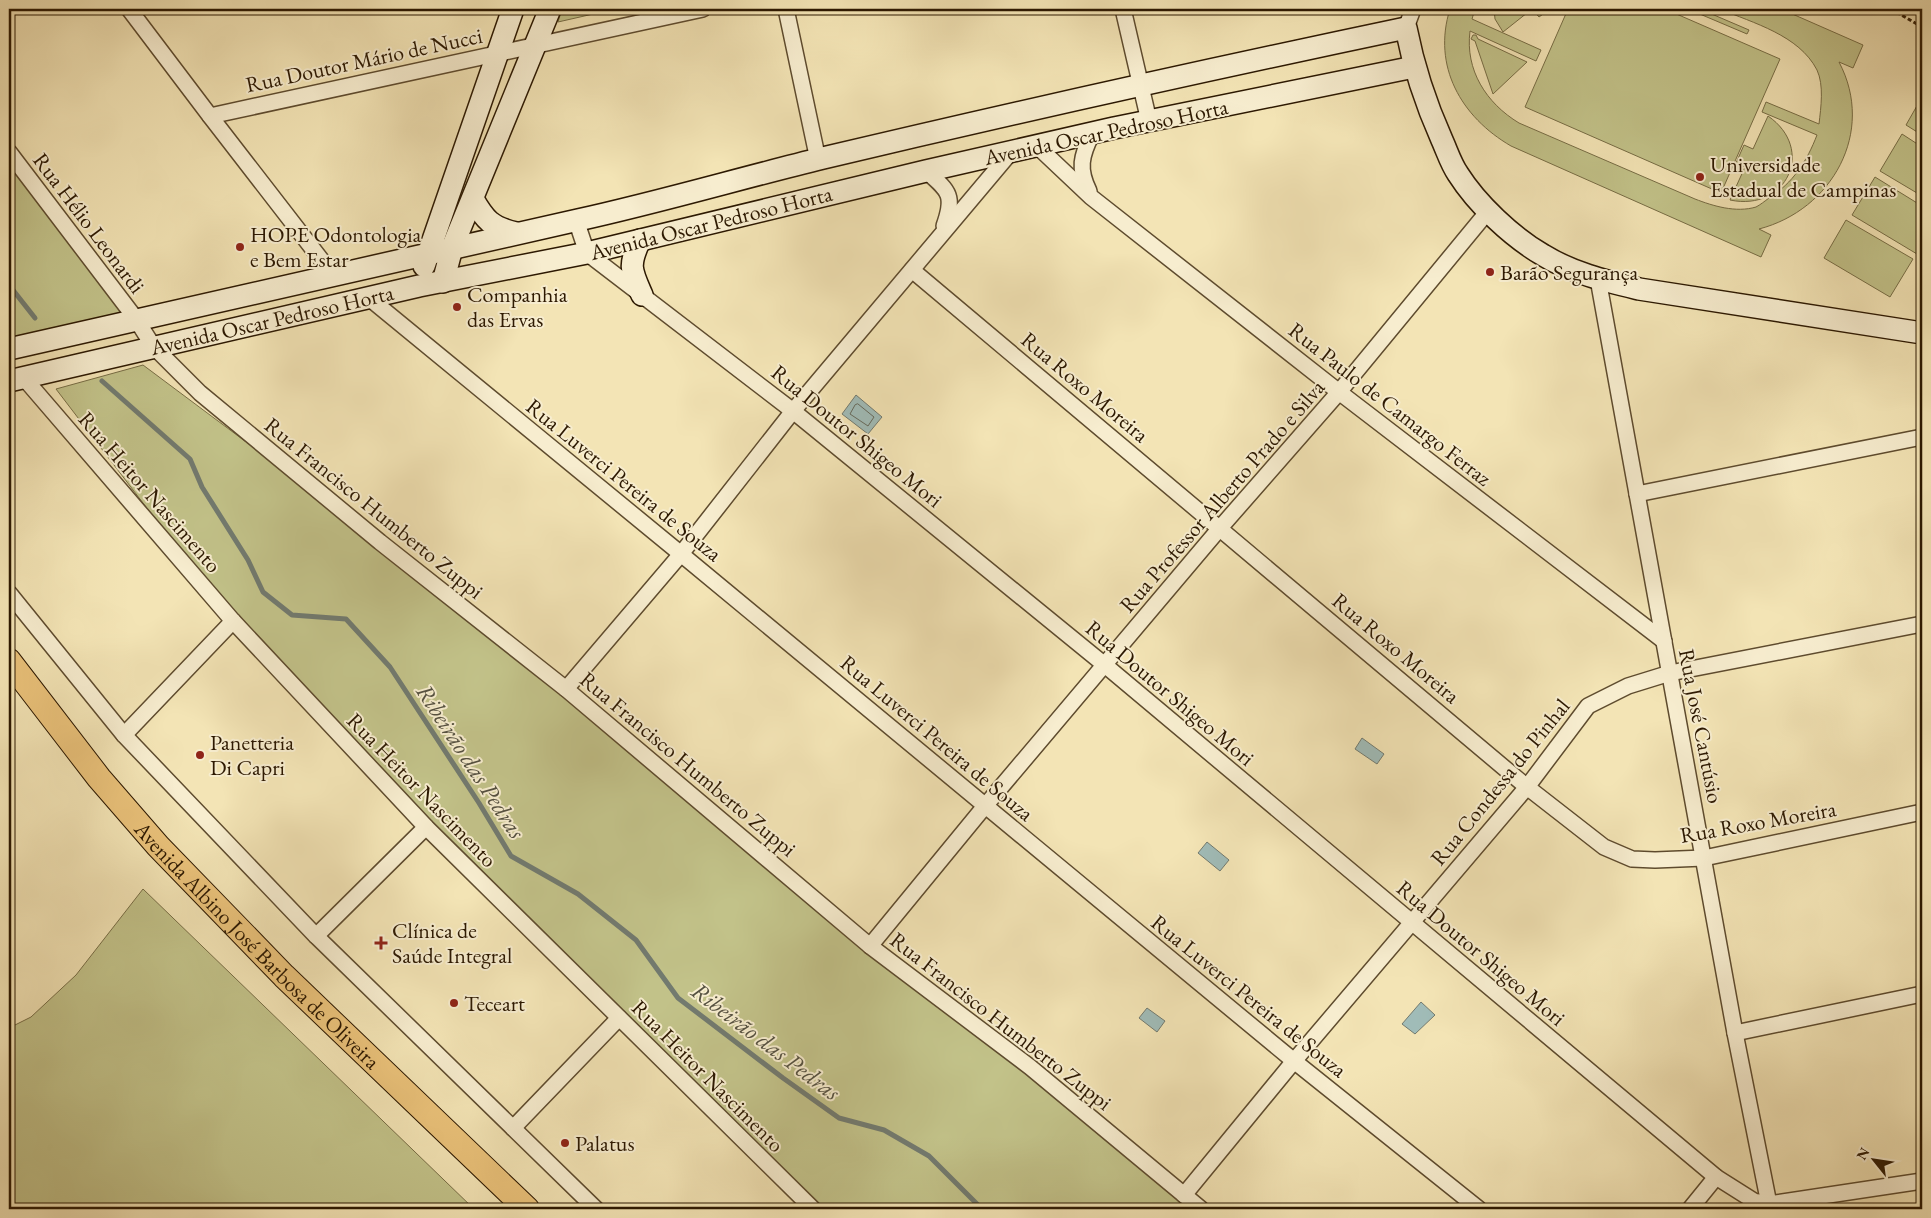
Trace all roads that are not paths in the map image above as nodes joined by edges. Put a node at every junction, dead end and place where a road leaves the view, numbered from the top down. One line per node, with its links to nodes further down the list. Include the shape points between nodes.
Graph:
1 (129, 9): 12 (street)
2 (513, 9): 9 (main road)
3 (550, 9): 8 (main road)
4 (703, 9): 8 (street, Rua Doutor Mário de Nucci)
5 (786, 9): 18 (street)
6 (1123, 9): 11 (street)
7 (1410, 18): 10 (main road); 11 (main road, Avenida Oscar Pedroso Horta)
8 (534, 45): 9 (street, Rua Doutor Mário de Nucci); 21 (main road)
9 (497, 53): 12 (street, Rua Doutor Mário de Nucci); 29 (main road)
10 (1414, 67): 13 (main road, Avenida Oscar Pedroso Horta); 22 (main road, via 1457,173)
11 (1142, 84): 13 (street); 18 (main road, Avenida Oscar Pedroso Horta)
12 (210, 116): 31 (street)
13 (1149, 121): 14 (main road, Avenida Oscar Pedroso Horta)
14 (1092, 134): 15 (main road, Avenida Oscar Pedroso Horta); 20 (street, via 1081,163 1083,179)
15 (1037, 146): 17 (main road, Avenida Oscar Pedroso Horta); 20 (street, Rua Paulo de Camargo Ferraz)
16 (9, 152): 37 (street, Rua Hélio Leonardi)
17 (1011, 152): 19 (main road, Avenida Oscar Pedroso Horta); 25 (street)
18 (818, 160): 23 (main road, Avenida Oscar Pedroso Horta)
19 (926, 172): 25 (street, via 945,188 949,196 950,209); 26 (main road, Avenida Oscar Pedroso Horta)
20 (1091, 197): 42 (street, Rua Paulo de Camargo Ferraz)
21 (473, 199): 24 (main road, via 488,220 500,229); 27 (main road)
22 (1489, 210): 32 (main road, via 1543,256); 42 (street, Rua Professor Alberto Prado e Silva)
23 (576, 220): 24 (main road, Avenida Oscar Pedroso Horta); 28 (street)
24 (516, 233): 27 (main road, Avenida Oscar Pedroso Horta)
25 (940, 237): 30 (street)
26 (640, 240): 28 (main road, Avenida Oscar Pedroso Horta); 35 (main road, via 632,257 632,271)
27 (452, 248): 29 (main road, Avenida Oscar Pedroso Horta); 33 (main road)
28 (587, 253): 33 (main road, Avenida Oscar Pedroso Horta); 35 (street, Rua Doutor Shigeo Mori)
29 (426, 255): 31 (main road, Avenida Oscar Pedroso Horta); 34 (main road)
30 (912, 270): 43 (street); 46 (street, Rua Roxo Moreira)
31 (334, 275): 37 (main road, Avenida Oscar Pedroso Horta)
32 (1598, 279): 38 (main road, via 1639,289); 45 (street, Rua José Cantúsio)
33 (443, 282): 34 (main road, Avenida Oscar Pedroso Horta)
34 (419, 286): 36 (main road, Avenida Oscar Pedroso Horta)
35 (642, 295): 43 (street, Rua Doutor Shigeo Mori)
36 (369, 298): 39 (main road, Avenida Oscar Pedroso Horta); 47 (street, Rua Luverci Pereira de Souza)
37 (136, 319): 39 (street, Rua Hélio Leonardi); 40 (main road, Avenida Oscar Pedroso Horta)
38 (1922, 333)
39 (153, 346): 41 (main road, Avenida Oscar Pedroso Horta); 55 (street, Rua Francisco Humberto Zuppi, via 182,377 230,418 387,548)
40 (9, 349)
41 (16, 379): 49 (street, Rua Heitor Nascimento)
42 (1339, 392): 46 (street, Rua Professor Alberto Prado e Silva); 51 (street, Rua Paulo de Camargo Ferraz)
43 (793, 411): 47 (street); 53 (street, Rua Doutor Shigeo Mori)
44 (1922, 437): 45 (street)
45 (1637, 494): 51 (street, Rua José Cantúsio)
46 (1220, 528): 53 (street, Rua Professor Alberto Prado e Silva); 57 (street, Rua Roxo Moreira)
47 (682, 554): 55 (street); 58 (street, Rua Luverci Pereira de Souza)
48 (9, 593): 56 (street)
49 (233, 621): 56 (street); 60 (street, Rua Heitor Nascimento)
50 (1922, 624): 54 (street, Rua Condessa do Pinhal)
51 (1664, 641): 54 (street, Rua José Cantúsio)
52 (9, 661): 74 (main road, Avenida Albino José Barbosa de Oliveira, via 98,778 158,846 284,976)
53 (1106, 666): 58 (street, Rua Professor Alberto Prado e Silva); 62 (street, Rua Doutor Shigeo Mori)
54 (1670, 673): 57 (street, Rua Condessa do Pinhal, via 1628,686 1588,706); 61 (street, Rua José Cantúsio)
55 (566, 689): 64 (street, Rua Francisco Humberto Zuppi)
56 (124, 734): 63 (street)
57 (1527, 787): 61 (street, Rua Roxo Moreira, via 1604,847 1632,859); 62 (street, Rua Condessa do Pinhal)
58 (985, 806): 64 (street, Rua Professor Alberto Prado e Silva); 68 (street, Rua Luverci Pereira de Souza)
59 (1922, 812): 61 (street, Rua Roxo Moreira)
60 (426, 827): 63 (street); 66 (street, Rua Heitor Nascimento)
61 (1704, 858): 67 (street, Rua José Cantúsio)
62 (1412, 923): 68 (street, Rua Condessa do Pinhal); 70 (street, Rua Doutor Shigeo Mori)
63 (316, 936): 69 (street)
64 (870, 946): 72 (street, Rua Francisco Humberto Zuppi, via 1030,1067)
65 (1922, 994): 67 (street)
66 (619, 1018): 69 (street); 76 (street, Rua Heitor Nascimento)
67 (1735, 1033): 73 (street, Rua José Cantúsio)
68 (1294, 1061): 72 (street, Rua Condessa do Pinhal); 78 (street, Rua Luverci Pereira de Souza)
69 (513, 1128): 75 (street)
70 (1716, 1177): 73 (street, Rua Doutor Shigeo Mori); 79 (street)
71 (1922, 1181): 73 (street)
72 (1184, 1195): 77 (street, Rua Francisco Humberto Zuppi)
73 (1769, 1207)
74 (527, 1209)
75 (596, 1209)
76 (813, 1209)
77 (1201, 1209)
78 (1479, 1209)
79 (1690, 1209)

